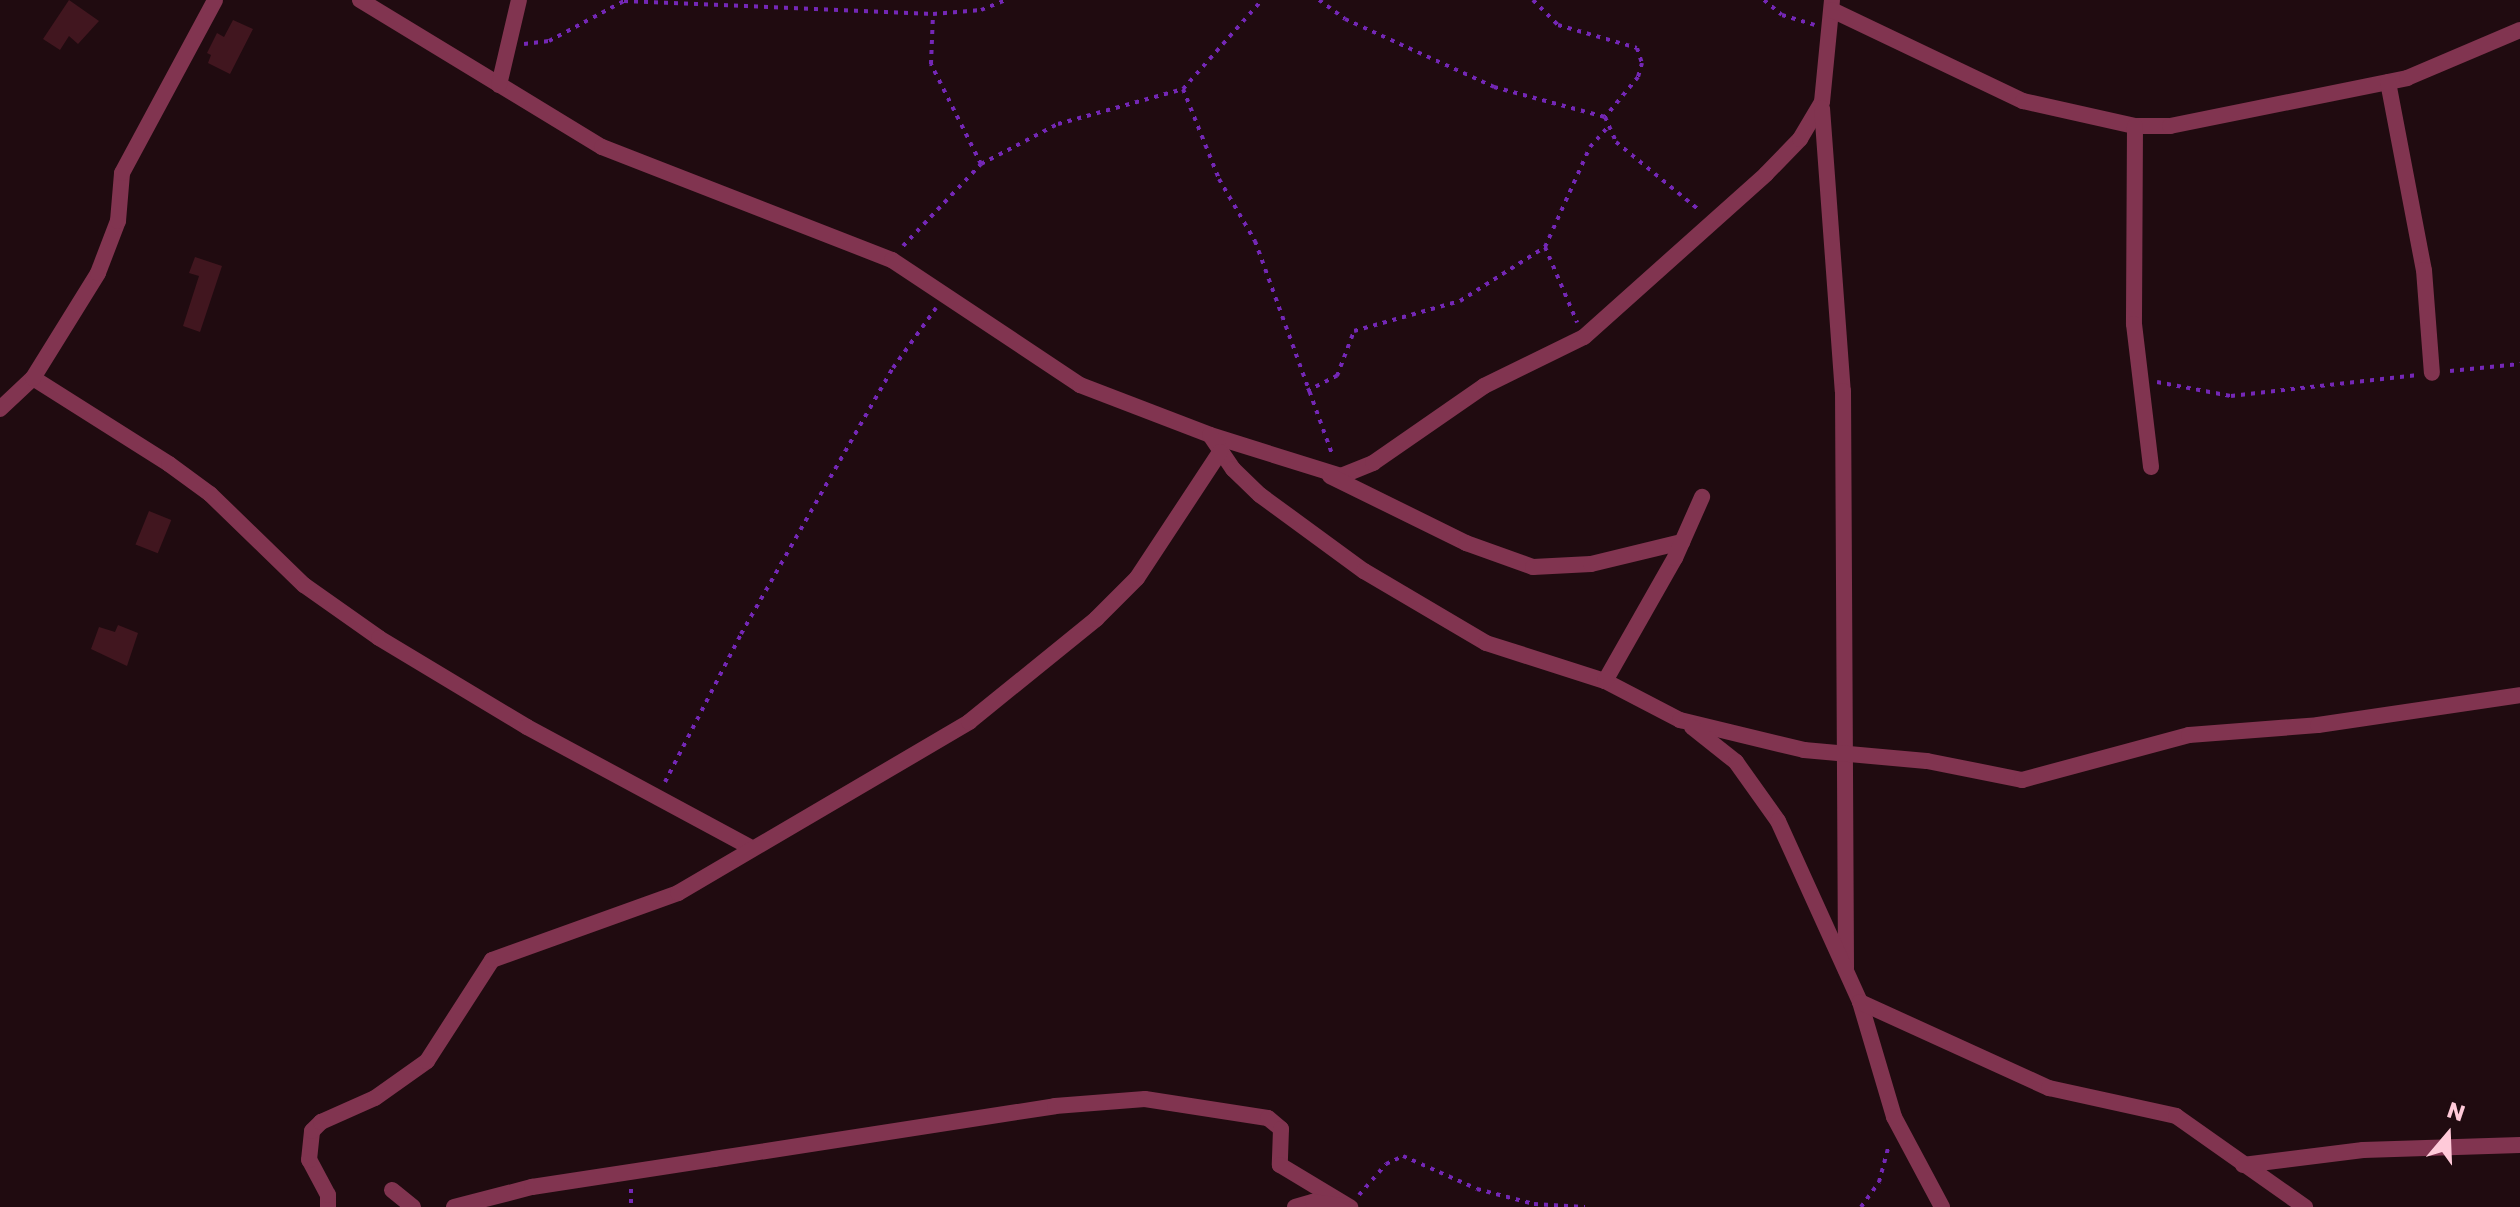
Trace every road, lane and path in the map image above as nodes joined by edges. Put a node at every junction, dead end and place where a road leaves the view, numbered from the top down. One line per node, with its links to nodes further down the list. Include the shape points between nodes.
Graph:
1 (215, 0): 29 (street, via 122,173 118,221 98,273)
2 (360, 0): 15 (street)
3 (519, 0): 13 (street)
4 (1006, 0): 10 (path, via 981,10)
5 (1262, 0): 16 (path)
6 (1319, 0): 18 (path, via 1345,19 1494,87)
7 (1533, 0): 18 (path, via 1558,25 1637,48 1642,63 1638,77)
8 (1764, 0): 11 (path, via 1782,15)
9 (1832, 5): 11 (street); 20 (street, via 2023,101)
10 (933, 14): 13 (path, via 624,1 549,41); 21 (path, via 931,64)
11 (1831, 29): 17 (street)
12 (2520, 30): 14 (street)
13 (510, 47): 15 (street)
14 (2388, 82): 20 (street, via 2170,126); 28 (street, via 2424,270)
15 (499, 85): 24 (street, via 644,167)
16 (1183, 89): 21 (path, via 1058,124); 31 (path, via 1219,179 1255,241)
17 (1822, 102): 22 (street, via 1800,139); 42 (street, via 1843,391)
18 (1605, 117): 19 (path)
19 (1608, 126): 22 (path, via 1616,142); 23 (path, via 1590,147)
20 (2135, 126): 30 (street)
21 (981, 164): 24 (path, via 928,214)
22 (1713, 224): 26 (street)
23 (1545, 247): 26 (path); 31 (path, via 1460,301 1406,321 1354,331 1337,376)
24 (892, 260): 25 (street)
25 (944, 291): 33 (street, via 1080,385); 43 (path, via 925,328 893,368 741,634)
26 (1584, 337): 36 (street, via 1484,386 1373,463)
27 (2520, 364): 28 (path)
28 (2432, 373): 30 (path, via 2231,396)
29 (33, 378): 32 (street); 43 (street, via 210,494 304,585 379,638 527,727)
30 (2139, 380): 35 (street)
31 (1307, 391): 36 (path)
32 (0, 409)
33 (1210, 435): 34 (street); 36 (street)
34 (1220, 452): 39 (street, via 1270,503 1364,571 1516,655); 44 (street, via 1137,578 1096,619 969,722)
35 (2151, 467)
36 (1335, 476): 38 (street, via 1466,543 1533,567 1591,564)
37 (1702, 497): 38 (street)
38 (1682, 542): 39 (street)
39 (1605, 681): 41 (street)
40 (2520, 695): 42 (street, via 2318,725 2189,735 2022,780 1927,761)
41 (1680, 720): 42 (street); 45 (street, via 1736,762 1778,821)
42 (1844, 756): 45 (street)
43 (658, 796): 44 (street)
44 (750, 847): 51 (street, via 678,893 492,960 427,1061 358,1108 321,1122 308,1154 328,1195)
45 (1846, 970): 46 (street)
46 (1860, 1002): 49 (street, via 2049,1088 2176,1116); 58 (street, via 1894,1117)
47 (1889, 1134): 57 (path, via 1879,1182)
48 (2520, 1145): 49 (street, via 2363,1150)
49 (2243, 1165): 59 (street)
50 (392, 1190): 52 (street)
51 (328, 1207)
52 (413, 1207)
53 (454, 1207): 55 (street, via 532,1187 1055,1106 1145,1099 1268,1118 1281,1129 1280,1165)
54 (1295, 1207): 55 (street, via 1332,1202)
55 (1348, 1207): 56 (path, via 1386,1164 1403,1156 1488,1192 1534,1204)
56 (1585, 1207)
57 (1861, 1207)
58 (1942, 1207)
59 (2305, 1207)

